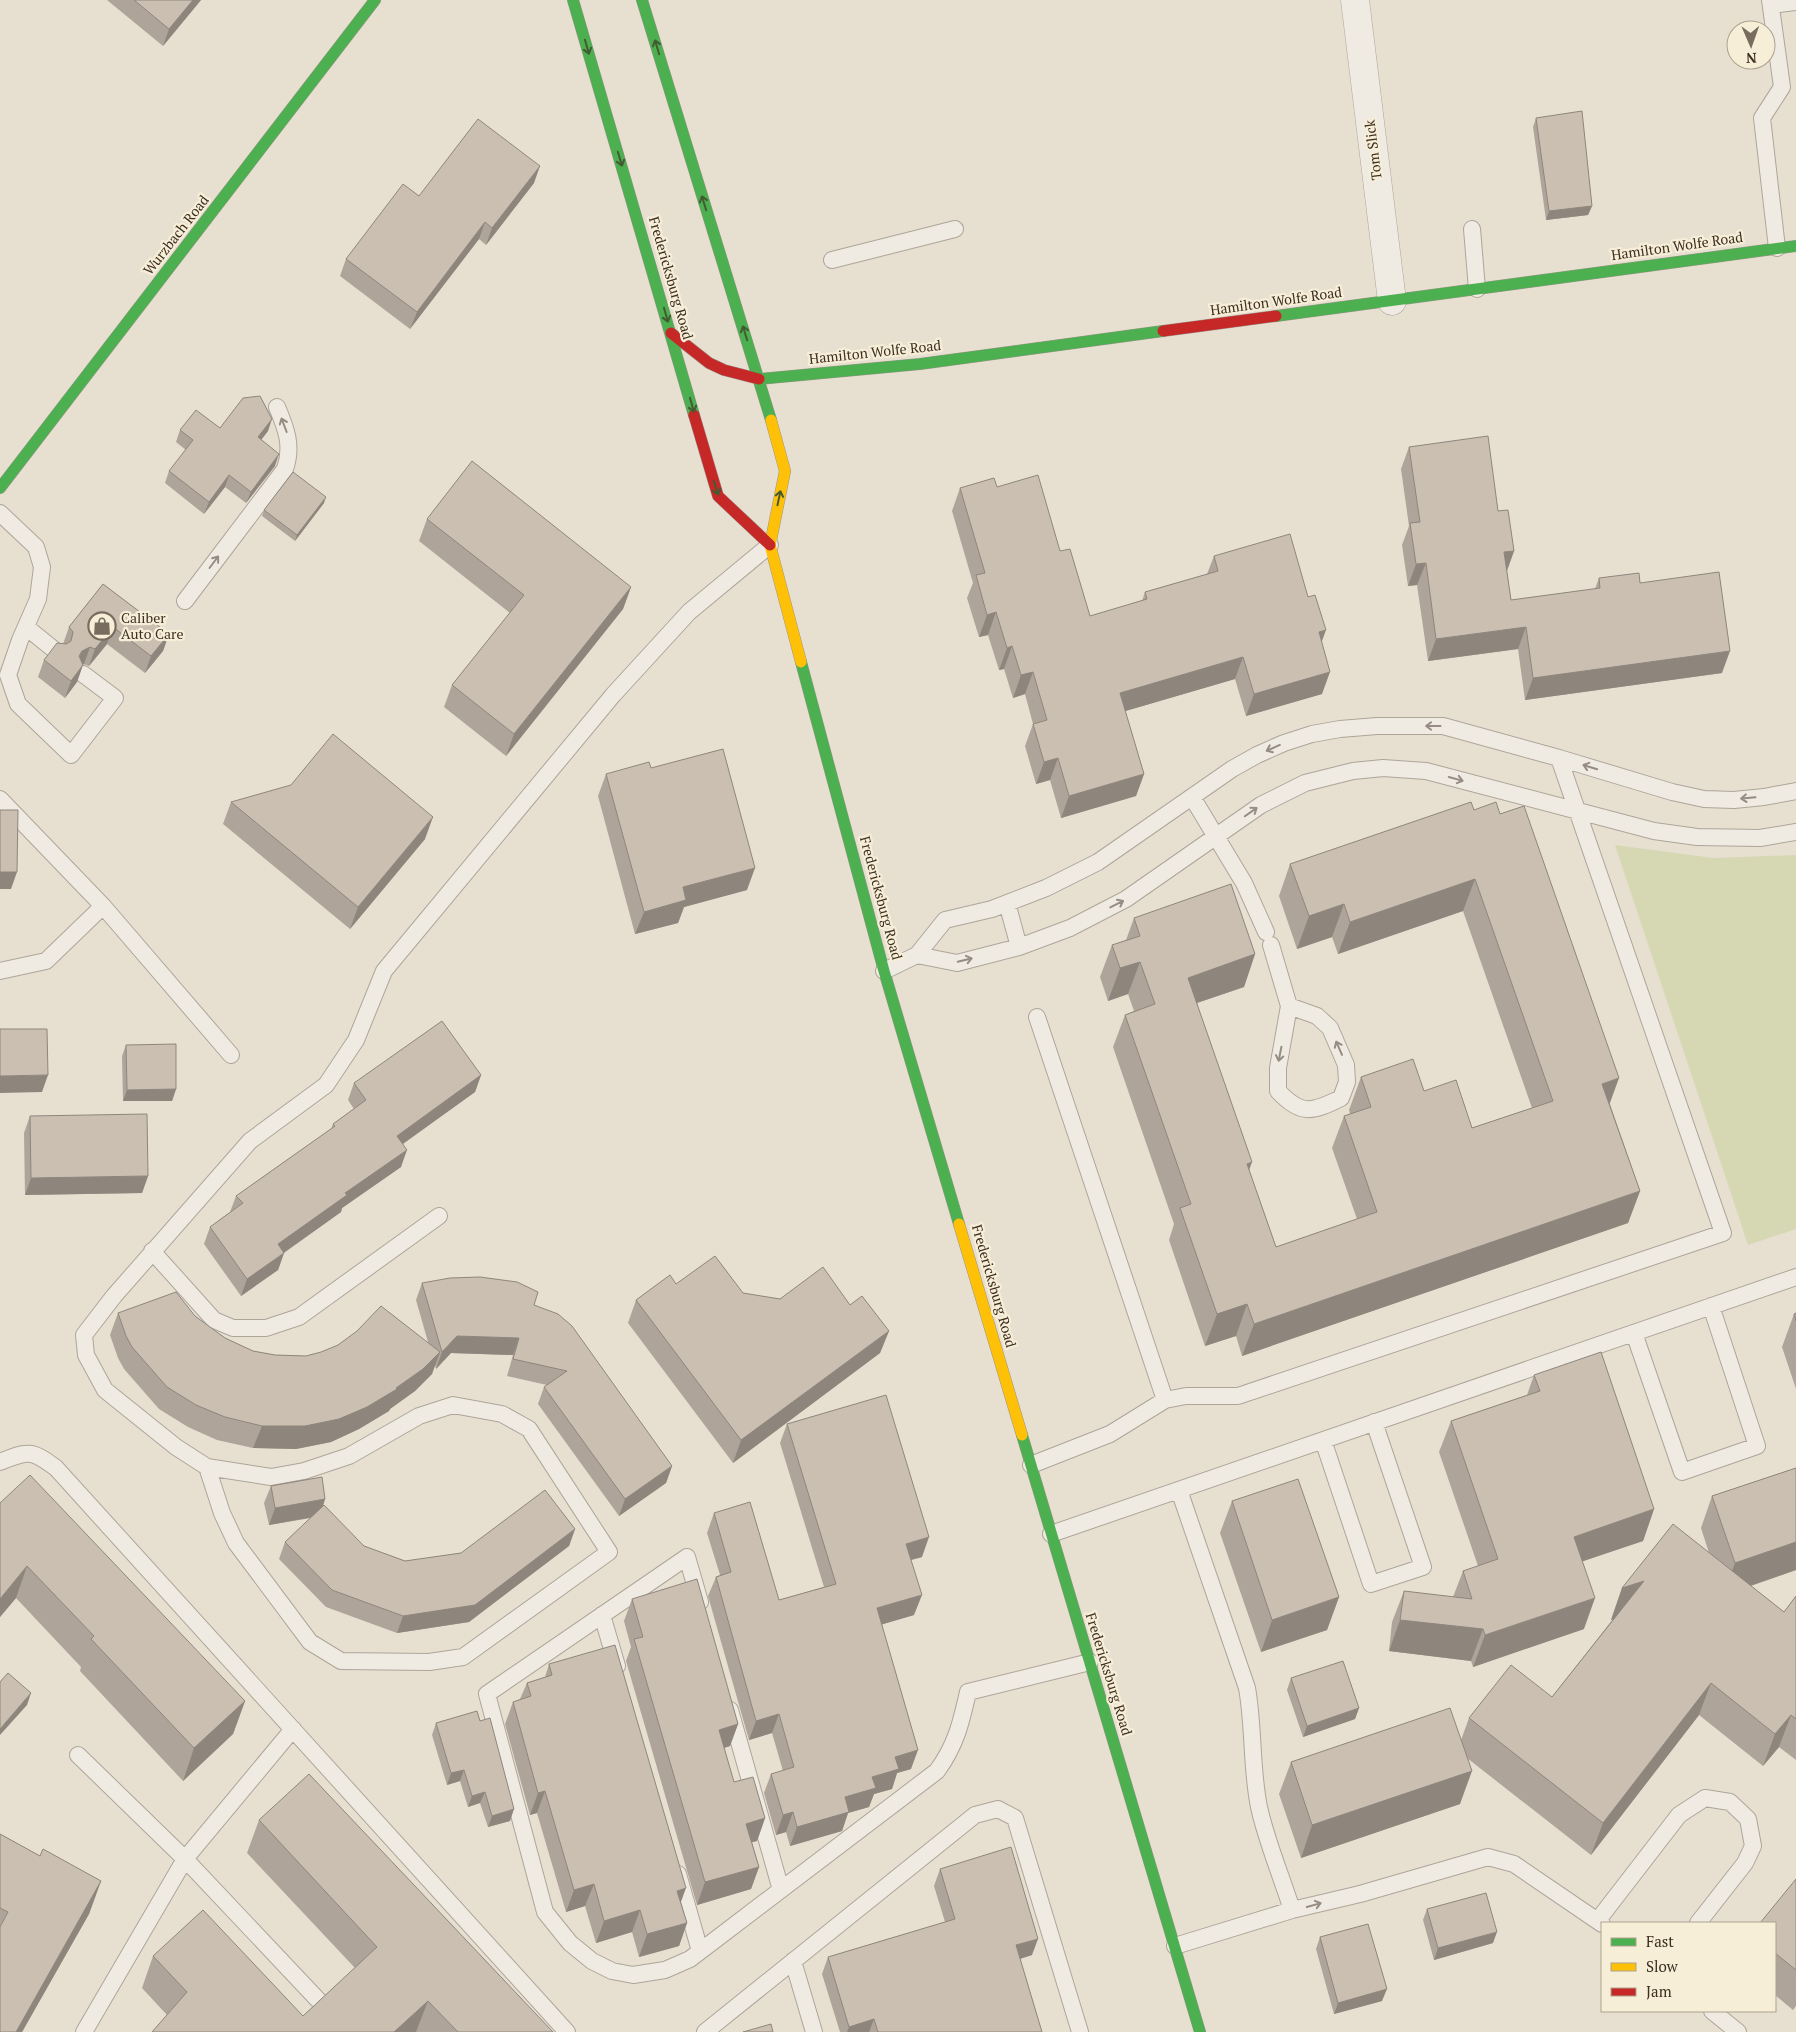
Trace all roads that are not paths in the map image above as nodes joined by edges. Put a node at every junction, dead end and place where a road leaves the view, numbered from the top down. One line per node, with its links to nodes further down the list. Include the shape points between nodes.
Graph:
1 (375, 0): 17 (main road, Wurzbach Road)
2 (574, 0): 14 (main road, Fredericksburg Road, one-way to 14)
3 (642, 0): 15 (main road, Fredericksburg Road, one-way to 3)
4 (1355, 0): 13 (street, Tom Slick)
5 (1796, 2): 6 (lane)
6 (1771, 3): 10 (lane, via 1782,87 1762,118)
7 (954, 229): 11 (lane)
8 (1472, 230): 12 (lane)
9 (1796, 246): 10 (main road, Hamilton Wolfe Road)
10 (1777, 248): 12 (main road, Hamilton Wolfe Road)
11 (832, 260)
12 (1477, 289): 13 (main road, Hamilton Wolfe Road)
13 (1392, 301): 15 (main road, Hamilton Wolfe Road, via 920,364)
14 (671, 333): 15 (main road, Hamilton Wolfe Road, via 724,370); 19 (main road, Fredericksburg Road, one-way to 19, via 718,496)
15 (759, 379): 19 (main road, Fredericksburg Road, one-way to 15, via 785,471)
16 (278, 407): 20 (lane, one-way to 16, via 285,469 290,456 288,434)
17 (0, 488)
18 (0, 513): 21 (lane, via 36,547 42,567 38,599)
19 (770, 545): 36 (main road, Fredericksburg Road); 41 (lane, via 689,612 613,695 384,971 356,1040 326,1085 250,1141)
20 (184, 601)
21 (26, 627): 22 (lane); 23 (lane, via 8,675 18,704 71,755 115,698)
22 (57, 652)
23 (83, 674)
24 (1560, 758): 25 (lane, one-way to 24, via 1734,800 1704,799); 26 (lane, one-way to 26, via 1443,726 1340,729 1284,743 1232,769); 28 (lane)
25 (1796, 791)
26 (1192, 797): 30 (lane); 31 (lane, via 1098,862)
27 (0, 799): 32 (lane)
28 (1578, 811): 29 (lane, via 1654,831 1697,837 1760,838); 30 (lane, one-way to 28, via 1261,805 1305,783 1353,771 1383,768 1426,771); 45 (lane, via 1722,1233 1238,1396 1186,1396)
29 (1796, 832)
30 (1216, 837): 33 (lane, one-way to 30, via 1070,928 1126,899); 37 (lane, via 1244,883 1268,939)
31 (1008, 903): 33 (lane); 34 (lane, via 945,920)
32 (103, 906): 35 (lane, via 46,961); 39 (lane)
33 (1019, 947): 34 (lane, one-way to 33, via 957,962)
34 (918, 955): 36 (lane)
35 (0, 971)
36 (884, 971): 49 (main road, Fredericksburg Road)
37 (1289, 1006): 37 (lane, one-way to 37, via 1278,1068 1278,1091 1302,1109 1323,1107 1341,1098 1347,1082 1346,1065 1330,1028 1318,1016)
38 (1037, 1017): 45 (lane)
39 (231, 1054)
40 (439, 1216): 41 (lane, via 299,1316 266,1328 233,1328 214,1320)
41 (152, 1251): 50 (lane, via 84,1335 86,1355 105,1390 176,1447)
42 (1796, 1277): 43 (lane)
43 (1711, 1306): 44 (lane); 44 (lane, via 1757,1446 1682,1472)
44 (1634, 1333): 46 (lane)
45 (1165, 1400): 49 (lane, via 1110,1434)
46 (1374, 1422): 47 (lane); 47 (lane, via 1423,1567 1371,1584)
47 (1323, 1440): 51 (lane)
48 (0, 1462): 58 (lane, via 20,1453 38,1454 56,1468)
49 (1031, 1464): 52 (main road, Fredericksburg Road)
50 (207, 1467): 50 (lane, via 271,1477 304,1472 349,1456 419,1416 453,1405 502,1414 529,1429 609,1552 463,1657 429,1662 341,1661 310,1642 236,1543)
51 (1179, 1490): 52 (lane); 63 (lane, via 1247,1688 1259,1808)
52 (1051, 1534): 55 (main road, Fredericksburg Road)
53 (703, 1614): 54 (lane, via 687,1557)
54 (602, 1615): 56 (lane); 67 (lane, via 487,1694 545,1912 570,1943 592,1961 612,1970 633,1975 665,1970)
55 (1090, 1662): 62 (lane, via 968,1692 960,1731 950,1754 937,1771); 66 (main road, Fredericksburg Road)
56 (621, 1681)
57 (724, 1690): 62 (lane)
58 (293, 1729): 61 (lane); 72 (lane)
59 (78, 1755): 61 (lane)
60 (673, 1858): 67 (lane)
61 (186, 1859): 69 (lane); 71 (lane)
62 (780, 1890): 67 (lane)
63 (1292, 1910): 64 (lane, one-way to 64, via 1488,1857 1514,1864); 66 (lane)
64 (1600, 1922): 65 (lane, via 1679,1815 1705,1798 1730,1802 1748,1819 1753,1846 1745,1863)
65 (1699, 1922)
66 (1174, 1946): 76 (main road, Fredericksburg Road)
67 (700, 1951)
68 (793, 1961): 73 (lane); 74 (lane); 75 (lane, via 975,1814 998,1809 1015,1818)
69 (319, 2001)
70 (1713, 2012): 77 (lane)
71 (84, 2032)
72 (567, 2032)
73 (705, 2032)
74 (814, 2032)
75 (1080, 2032)
76 (1200, 2032)
77 (1738, 2032)

